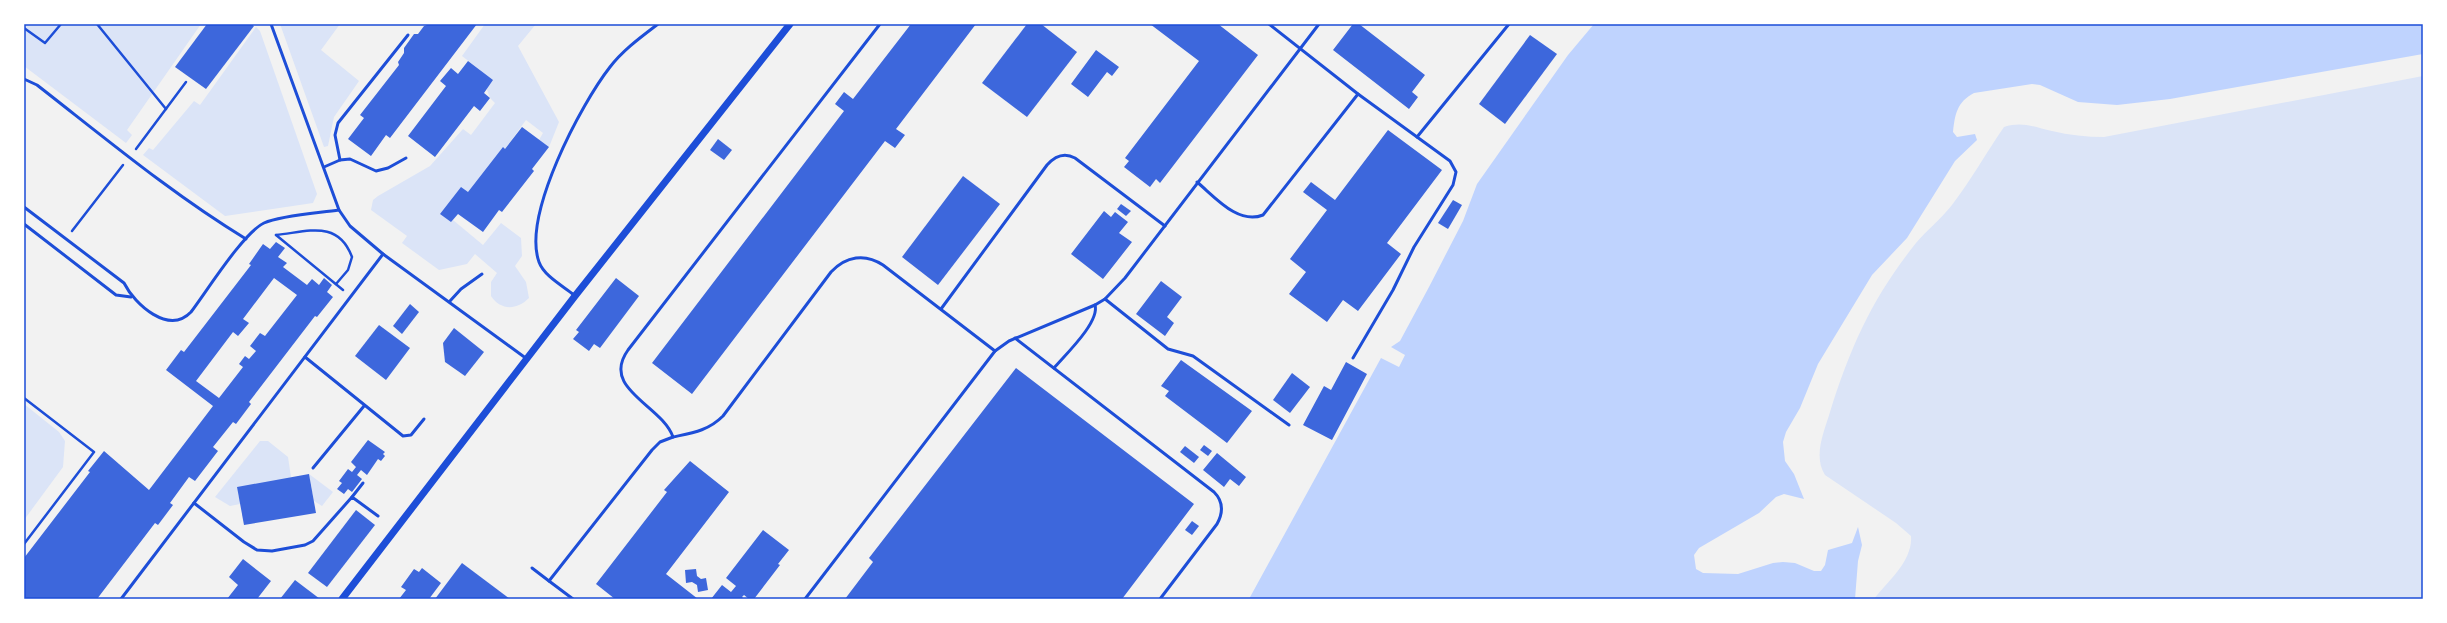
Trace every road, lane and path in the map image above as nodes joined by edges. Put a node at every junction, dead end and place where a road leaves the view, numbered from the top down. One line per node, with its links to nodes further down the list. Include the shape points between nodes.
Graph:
1 (61, 24): 10 (path, via 44,43)
2 (97, 24): 15 (path)
3 (271, 24): 19 (lane)
4 (658, 24): 29 (lane, via 626,50 602,78 568,138 538,213 536,244 540,264)
5 (790, 24): 29 (street)
6 (880, 24): 46 (lane, via 628,350 621,366 626,385 664,420)
7 (1269, 24): 12 (lane)
8 (1319, 24): 12 (lane)
9 (1509, 24): 16 (lane)
10 (24, 28)
11 (408, 35): 18 (lane, via 338,123 335,135)
12 (1299, 50): 14 (lane); 20 (lane)
13 (24, 79): 25 (lane, via 37,85 129,158 209,216)
14 (1358, 94): 16 (lane); 20 (lane, via 1263,215 1251,218 1240,216)
15 (166, 108)
16 (1417, 137): 39 (lane, via 1453,164 1456,172 1454,182 1414,247 1393,290)
17 (406, 158): 18 (lane, via 388,168 376,171 350,159)
18 (340, 160): 19 (lane)
19 (324, 167): 22 (lane)
20 (1197, 182): 24 (lane)
21 (24, 207): 30 (lane, via 124,283)
22 (339, 210): 25 (lane, via 266,223 254,230); 26 (lane, via 350,226)
23 (24, 224): 30 (lane, via 116,295)
24 (1165, 226): 32 (lane, via 1125,278); 35 (lane, via 1075,158 1067,155 1056,156)
25 (246, 239): 30 (lane, via 191,312 180,320 173,322 162,319)
26 (383, 254): 31 (lane); 33 (lane)
27 (482, 274): 33 (lane)
28 (336, 284): 28 (path, via 330,280 276,235 320,230 331,231 341,237 352,257 348,270); 31 (path)
29 (575, 296): 40 (street)
30 (131, 297)
31 (351, 297): 38 (lane)
32 (1105, 299): 34 (lane); 45 (lane, via 1168,349 1195,357)
33 (450, 301): 40 (lane)
34 (1095, 305): 36 (lane); 41 (lane, via 1096,313 1090,325)
35 (941, 309): 37 (lane); 46 (lane, via 878,262 864,257 844,261 831,272 723,416 706,429)
36 (1015, 338): 37 (lane); 41 (lane)
37 (995, 351): 58 (lane)
38 (305, 357): 43 (lane); 50 (lane)
39 (1353, 358)
40 (527, 359): 56 (street)
41 (1054, 368): 59 (lane, via 1214,492 1220,500 1222,511 1217,524)
42 (24, 398): 52 (path, via 94,452)
43 (364, 406): 44 (lane, via 406,437 411,435); 47 (lane)
44 (424, 419)
45 (1289, 425)
46 (673, 437): 54 (lane, via 660,442 652,450)
47 (313, 468)
48 (363, 483): 49 (lane)
49 (352, 497): 50 (lane, via 313,541 305,545 267,551 257,550 247,544); 51 (lane)
50 (194, 503): 55 (lane)
51 (378, 516)
52 (24, 544)
53 (532, 568): 54 (lane)
54 (549, 580): 57 (lane)
55 (121, 599)
56 (342, 599)
57 (573, 599)
58 (804, 599)
59 (1160, 599)

